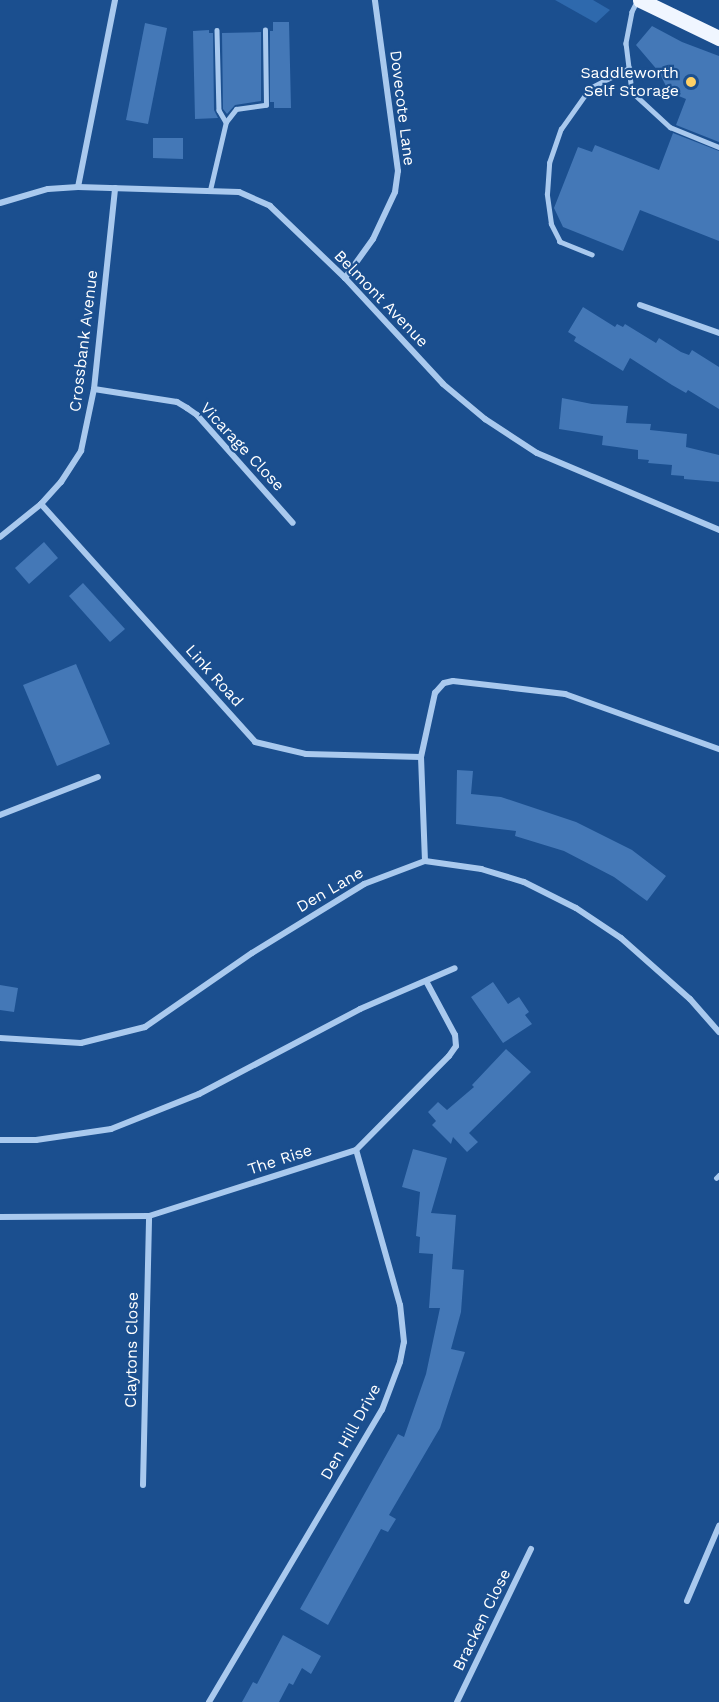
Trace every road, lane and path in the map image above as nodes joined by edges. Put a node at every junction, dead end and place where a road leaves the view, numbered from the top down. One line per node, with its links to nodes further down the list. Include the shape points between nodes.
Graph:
1 (115, 0): 10 (street)
2 (375, 0): 15 (street, Dovecote Lane, via 398,171 395,192 373,238)
3 (639, 0): 6 (main road); 7 (lane, via 632,12 626,43)
4 (217, 30): 8 (lane, via 219,110)
5 (266, 30): 8 (lane, via 266,105 236,109)
6 (719, 38)
7 (629, 68): 9 (lane, via 632,92 670,128); 14 (lane, via 590,87 561,129 549,163 547,194 551,224 560,242)
8 (226, 122): 12 (lane)
9 (719, 147)
10 (78, 186): 11 (street, Belmont Avenue); 13 (street, Belmont Avenue, via 48,189)
11 (116, 188): 12 (street, Belmont Avenue); 18 (street, Crossbank Avenue)
12 (210, 190): 15 (street, Belmont Avenue, via 239,192 270,206)
13 (0, 203)
14 (592, 255)
15 (345, 278): 21 (street, Belmont Avenue, via 443,384 496,427 537,453)
16 (640, 305): 17 (street)
17 (719, 333)
18 (94, 389): 19 (street, Crossbank Avenue, via 78,458); 20 (street, Vicarage Close, via 177,402 187,408)
19 (41, 504): 22 (street, Crossbank Avenue); 24 (street, Link Road, via 255,742 306,754)
20 (293, 523)
21 (719, 530)
22 (0, 537)
23 (719, 749): 24 (street, via 565,694 453,681 444,683 435,693)
24 (421, 757): 27 (street)
25 (99, 777): 26 (street)
26 (0, 815)
27 (425, 861): 30 (street, Den Lane, via 481,869 524,882 576,908 621,938 690,999); 31 (street, Den Lane, via 364,884 252,953 145,1027 81,1043)
28 (455, 968): 29 (street)
29 (426, 981): 32 (street, via 360,1009 199,1094 111,1129 36,1140); 33 (street, The Rise, via 455,1035 456,1046)
30 (719, 1032)
31 (0, 1038)
32 (0, 1140)
33 (356, 1150): 34 (street, The Rise); 40 (street, Den Hill Drive, via 400,1305 404,1342 400,1362 382,1410)
34 (149, 1216): 35 (street, The Rise); 36 (street, Claytons Close)
35 (0, 1217)
36 (143, 1485)
37 (719, 1526): 39 (street)
38 (531, 1549): 41 (street, Bracken Close)
39 (687, 1601)
40 (209, 1702)
41 (457, 1702)

